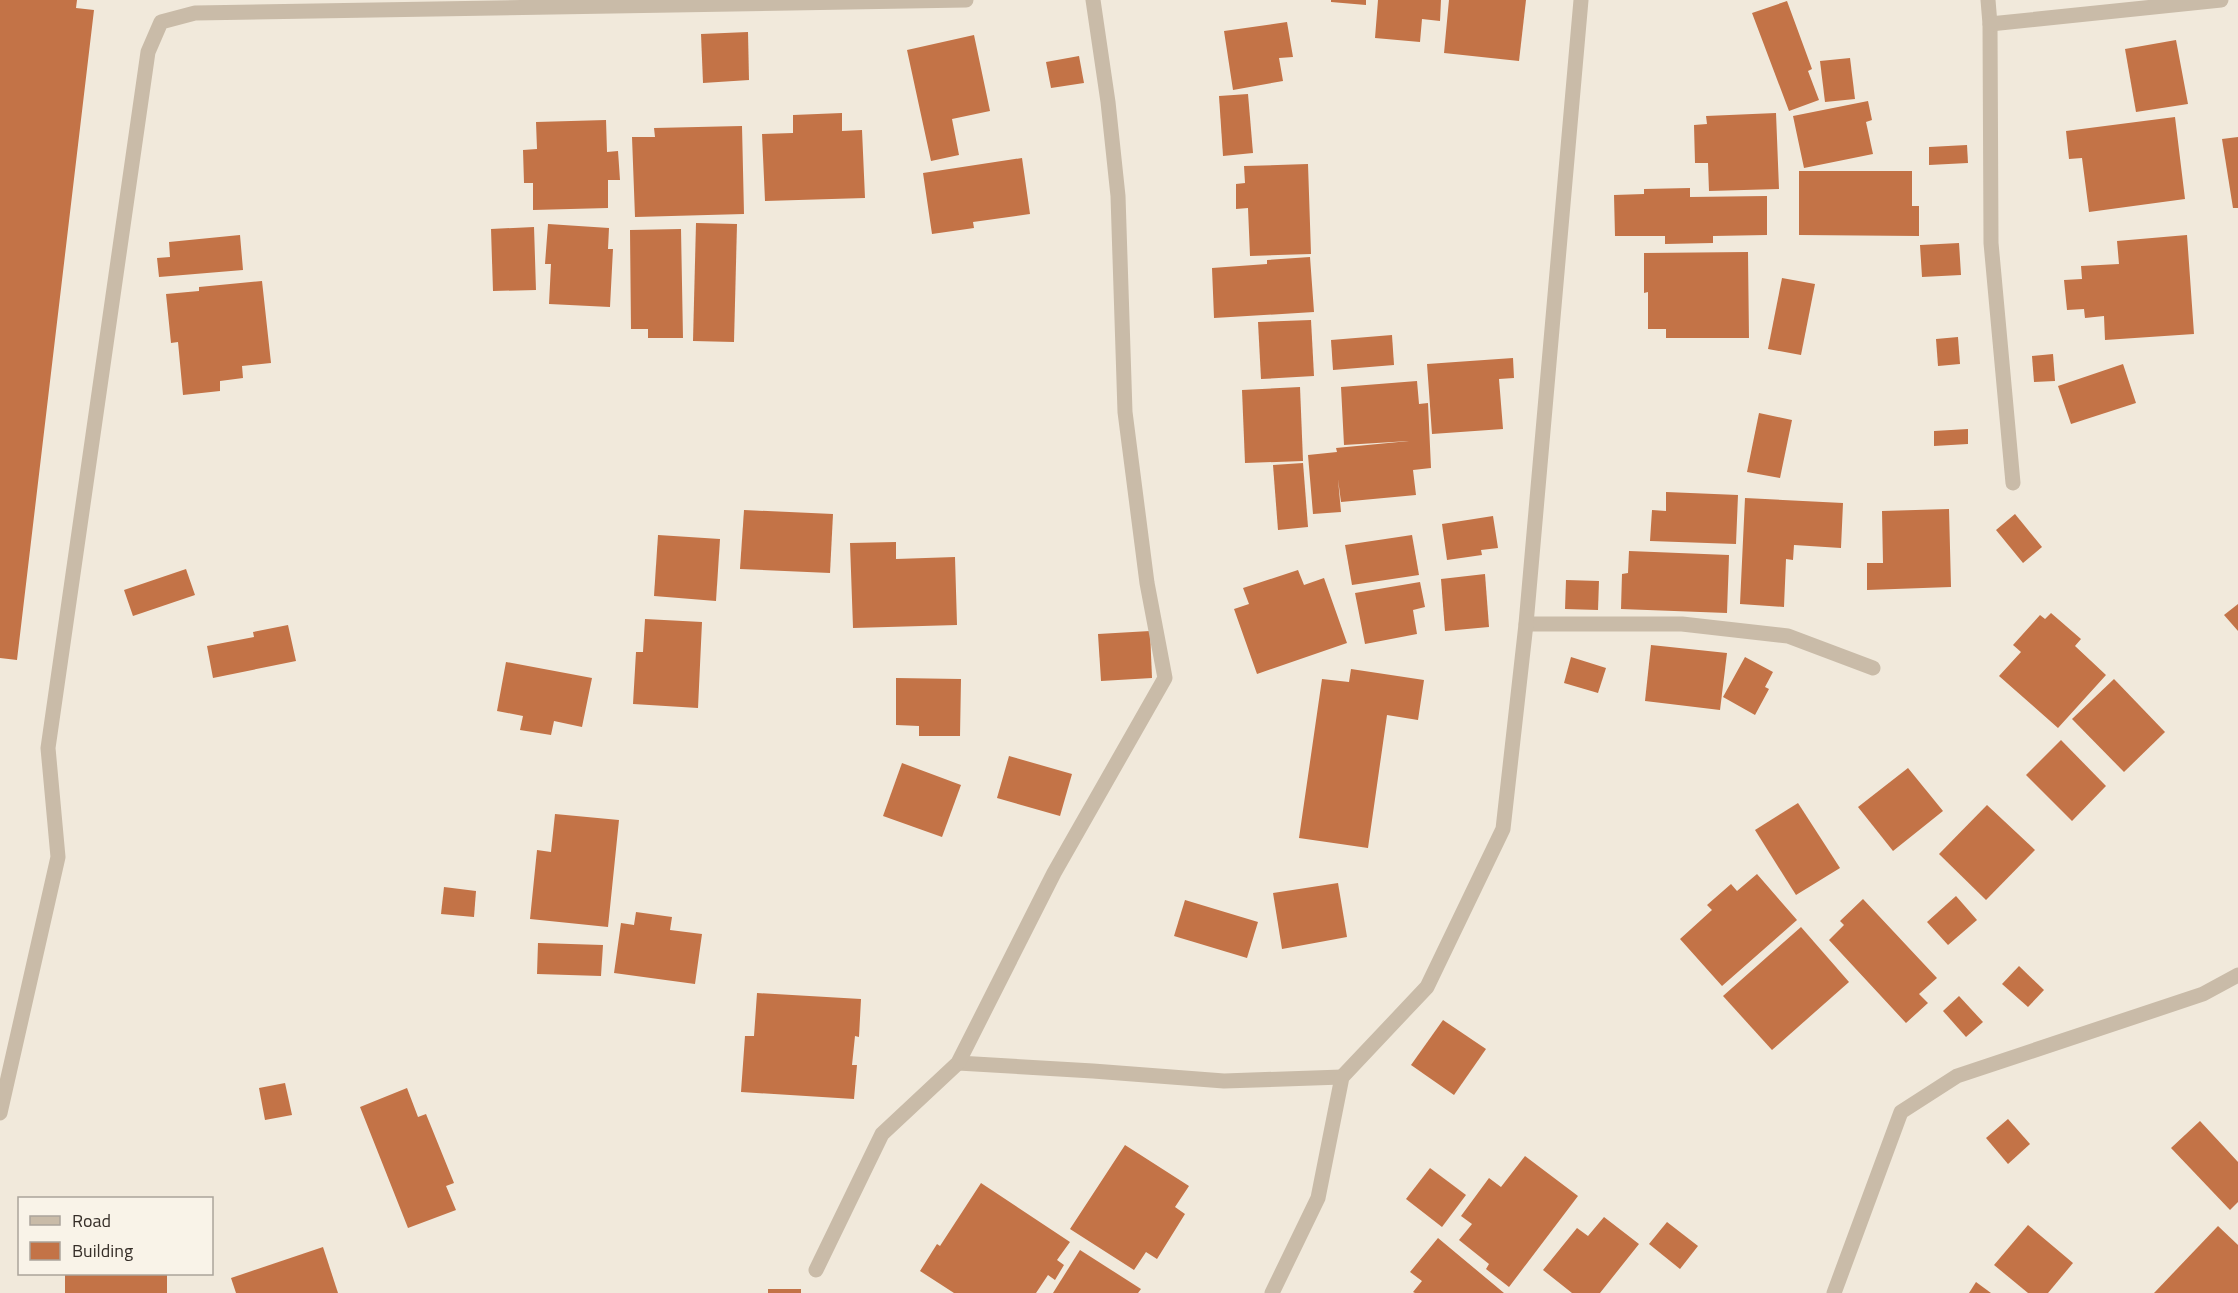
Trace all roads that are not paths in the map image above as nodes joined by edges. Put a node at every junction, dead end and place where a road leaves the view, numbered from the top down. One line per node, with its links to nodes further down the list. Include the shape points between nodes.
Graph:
1 (966, 0): 13 (street, via 195,13 161,22 148,52 48,748 58,857)
2 (1093, 0): 11 (street, via 1118,196 1125,412 1165,678 1054,873)
3 (1581, 0): 8 (street)
4 (1988, 0): 6 (street)
5 (2221, 0): 6 (street)
6 (1990, 24): 7 (street, via 1991,243)
7 (2013, 483)
8 (1526, 624): 9 (street, via 1682,624 1788,636); 12 (street, via 1503,829 1427,987)
9 (1873, 668)
10 (2238, 975): 16 (street, via 2203,994 1957,1076 1901,1112)
11 (958, 1064): 12 (street, via 1224,1081); 14 (street, via 882,1134)
12 (1342, 1077): 15 (street, via 1318,1198)
13 (0, 1113)
14 (816, 1270)
15 (1272, 1293)
16 (1834, 1293)

